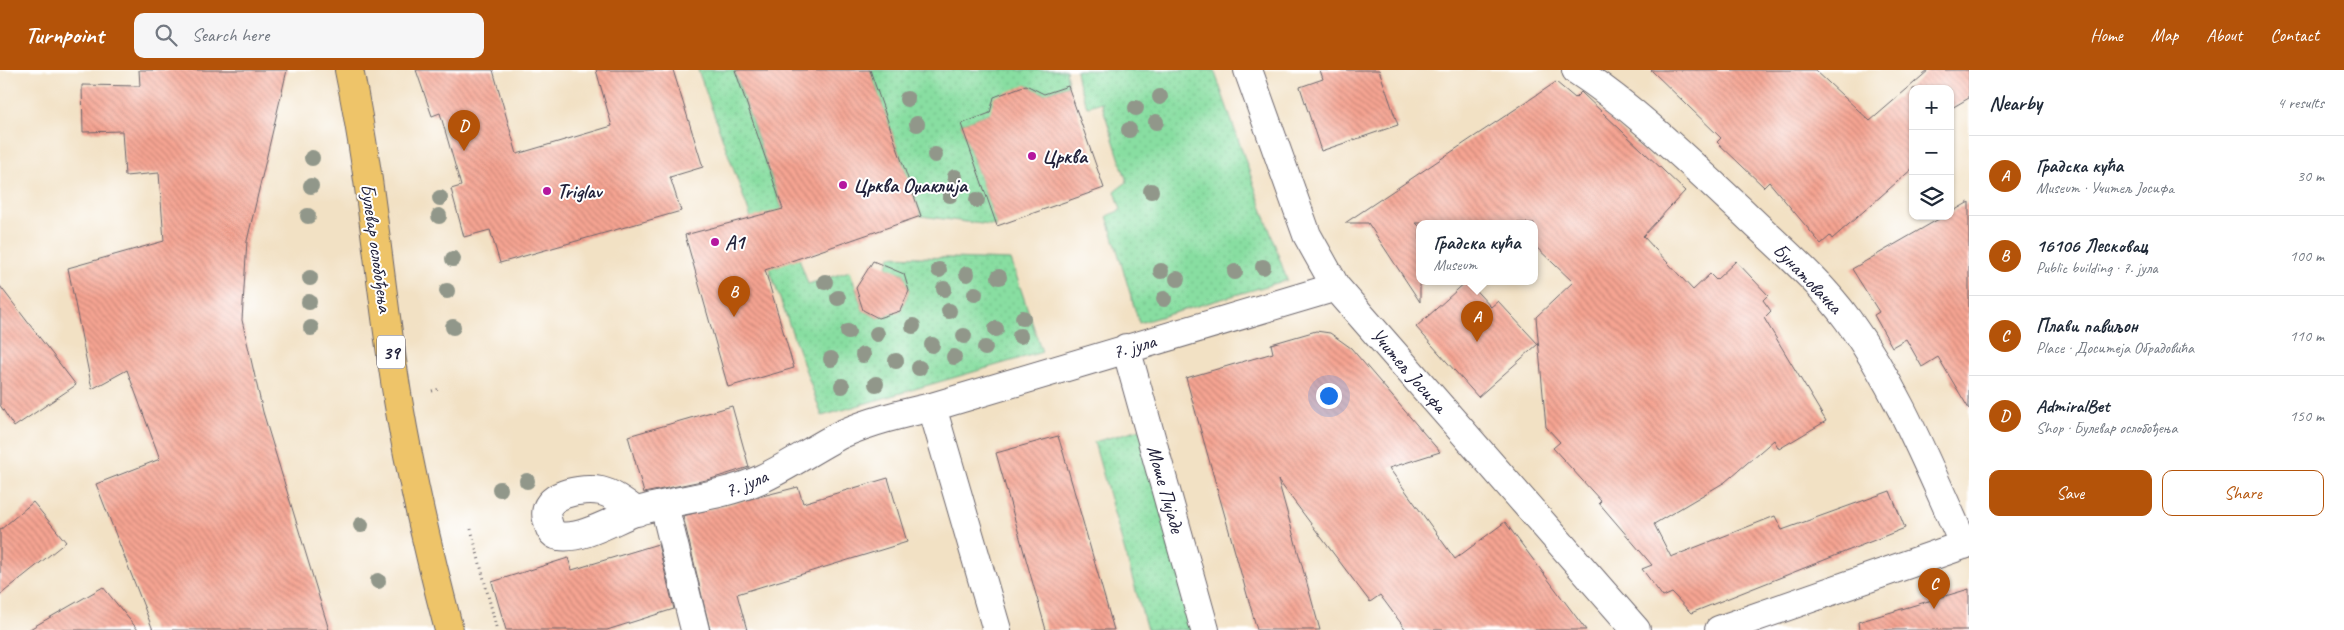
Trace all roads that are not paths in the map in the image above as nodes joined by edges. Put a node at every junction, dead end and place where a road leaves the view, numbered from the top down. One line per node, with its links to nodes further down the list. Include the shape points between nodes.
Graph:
1 (349, 70): 10 (main road, Булевар ослобођења / 39, via 404,436)
2 (1248, 70): 4 (street, Учитељ Јосифа, via 1307,235)
3 (1576, 70): 9 (street, Бунатовачка, via 1693,165 1818,284 1848,321 1884,376 1914,431)
4 (1336, 287): 5 (street, 7. јула); 14 (street, Учитељ Јосифа)
5 (1126, 348): 6 (street, 7. јула); 13 (street, Моше Пијаде)
6 (932, 406): 7 (street, 7. јула, via 877,420 841,435 759,480 712,496); 12 (street)
7 (664, 505): 8 (street, 7. јула); 11 (street)
8 (637, 512)
9 (1966, 544): 15 (street)
10 (449, 630)
11 (695, 630)
12 (997, 630)
13 (1205, 630)
14 (1636, 630)
15 (1719, 630)

